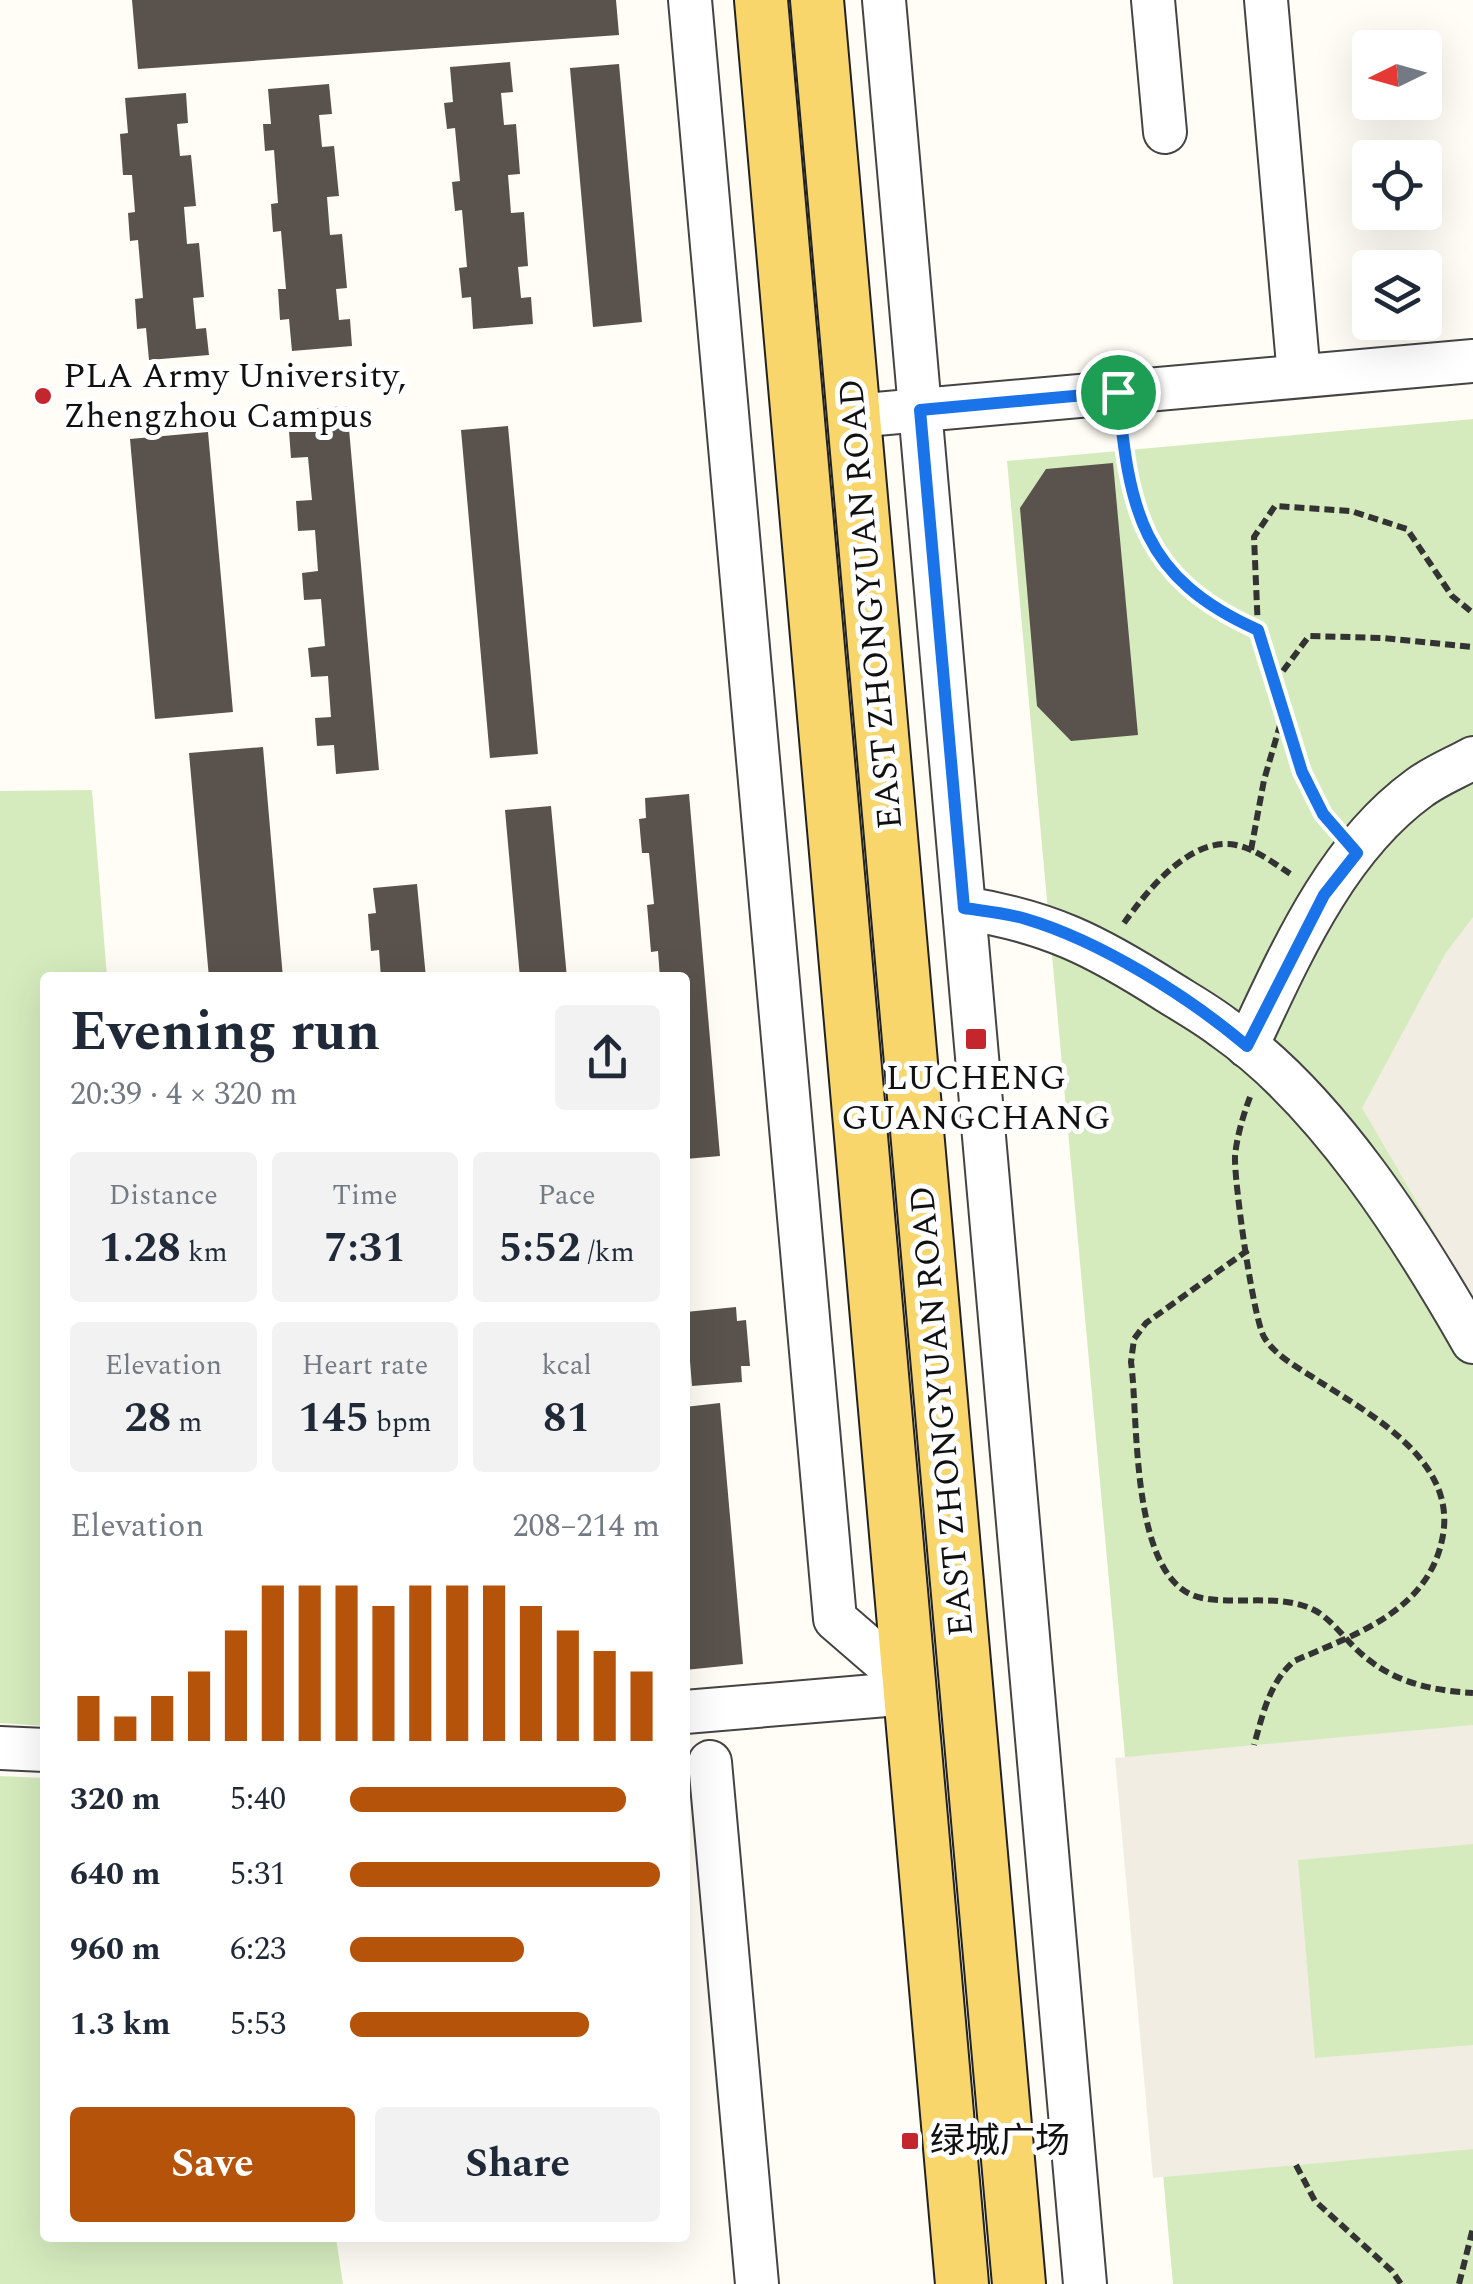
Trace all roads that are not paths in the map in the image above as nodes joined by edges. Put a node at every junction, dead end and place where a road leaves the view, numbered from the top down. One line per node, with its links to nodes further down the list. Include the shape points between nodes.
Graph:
1 (690, 0): 16 (street, via 835,1619)
2 (760, 0): 16 (main road, EAST ZHONGYUAN ROAD)
3 (817, 0): 11 (main road, EAST ZHONGYUAN ROAD)
4 (884, 0): 10 (street)
5 (1153, 0): 7 (street)
6 (1266, 0): 9 (street)
7 (1165, 132)
8 (1473, 361): 9 (street)
9 (1299, 376): 10 (street)
10 (920, 410): 11 (street); 13 (street)
11 (854, 416): 23 (main road, EAST ZHONGYUAN ROAD)
12 (1473, 758): 14 (street, via 1421,786 1381,820 1324,895)
13 (964, 908): 14 (street, via 1022,918 1103,953); 24 (street)
14 (1255, 1053): 15 (street, via 1359,1166 1423,1254)
15 (1473, 1342)
16 (910, 1688): 17 (street); 22 (main road, EAST ZHONGYUAN ROAD)
17 (690, 1711)
18 (0, 1748): 19 (street)
19 (40, 1750)
20 (710, 1762): 21 (street)
21 (756, 2284)
22 (962, 2284)
23 (1019, 2284)
24 (1085, 2284)

